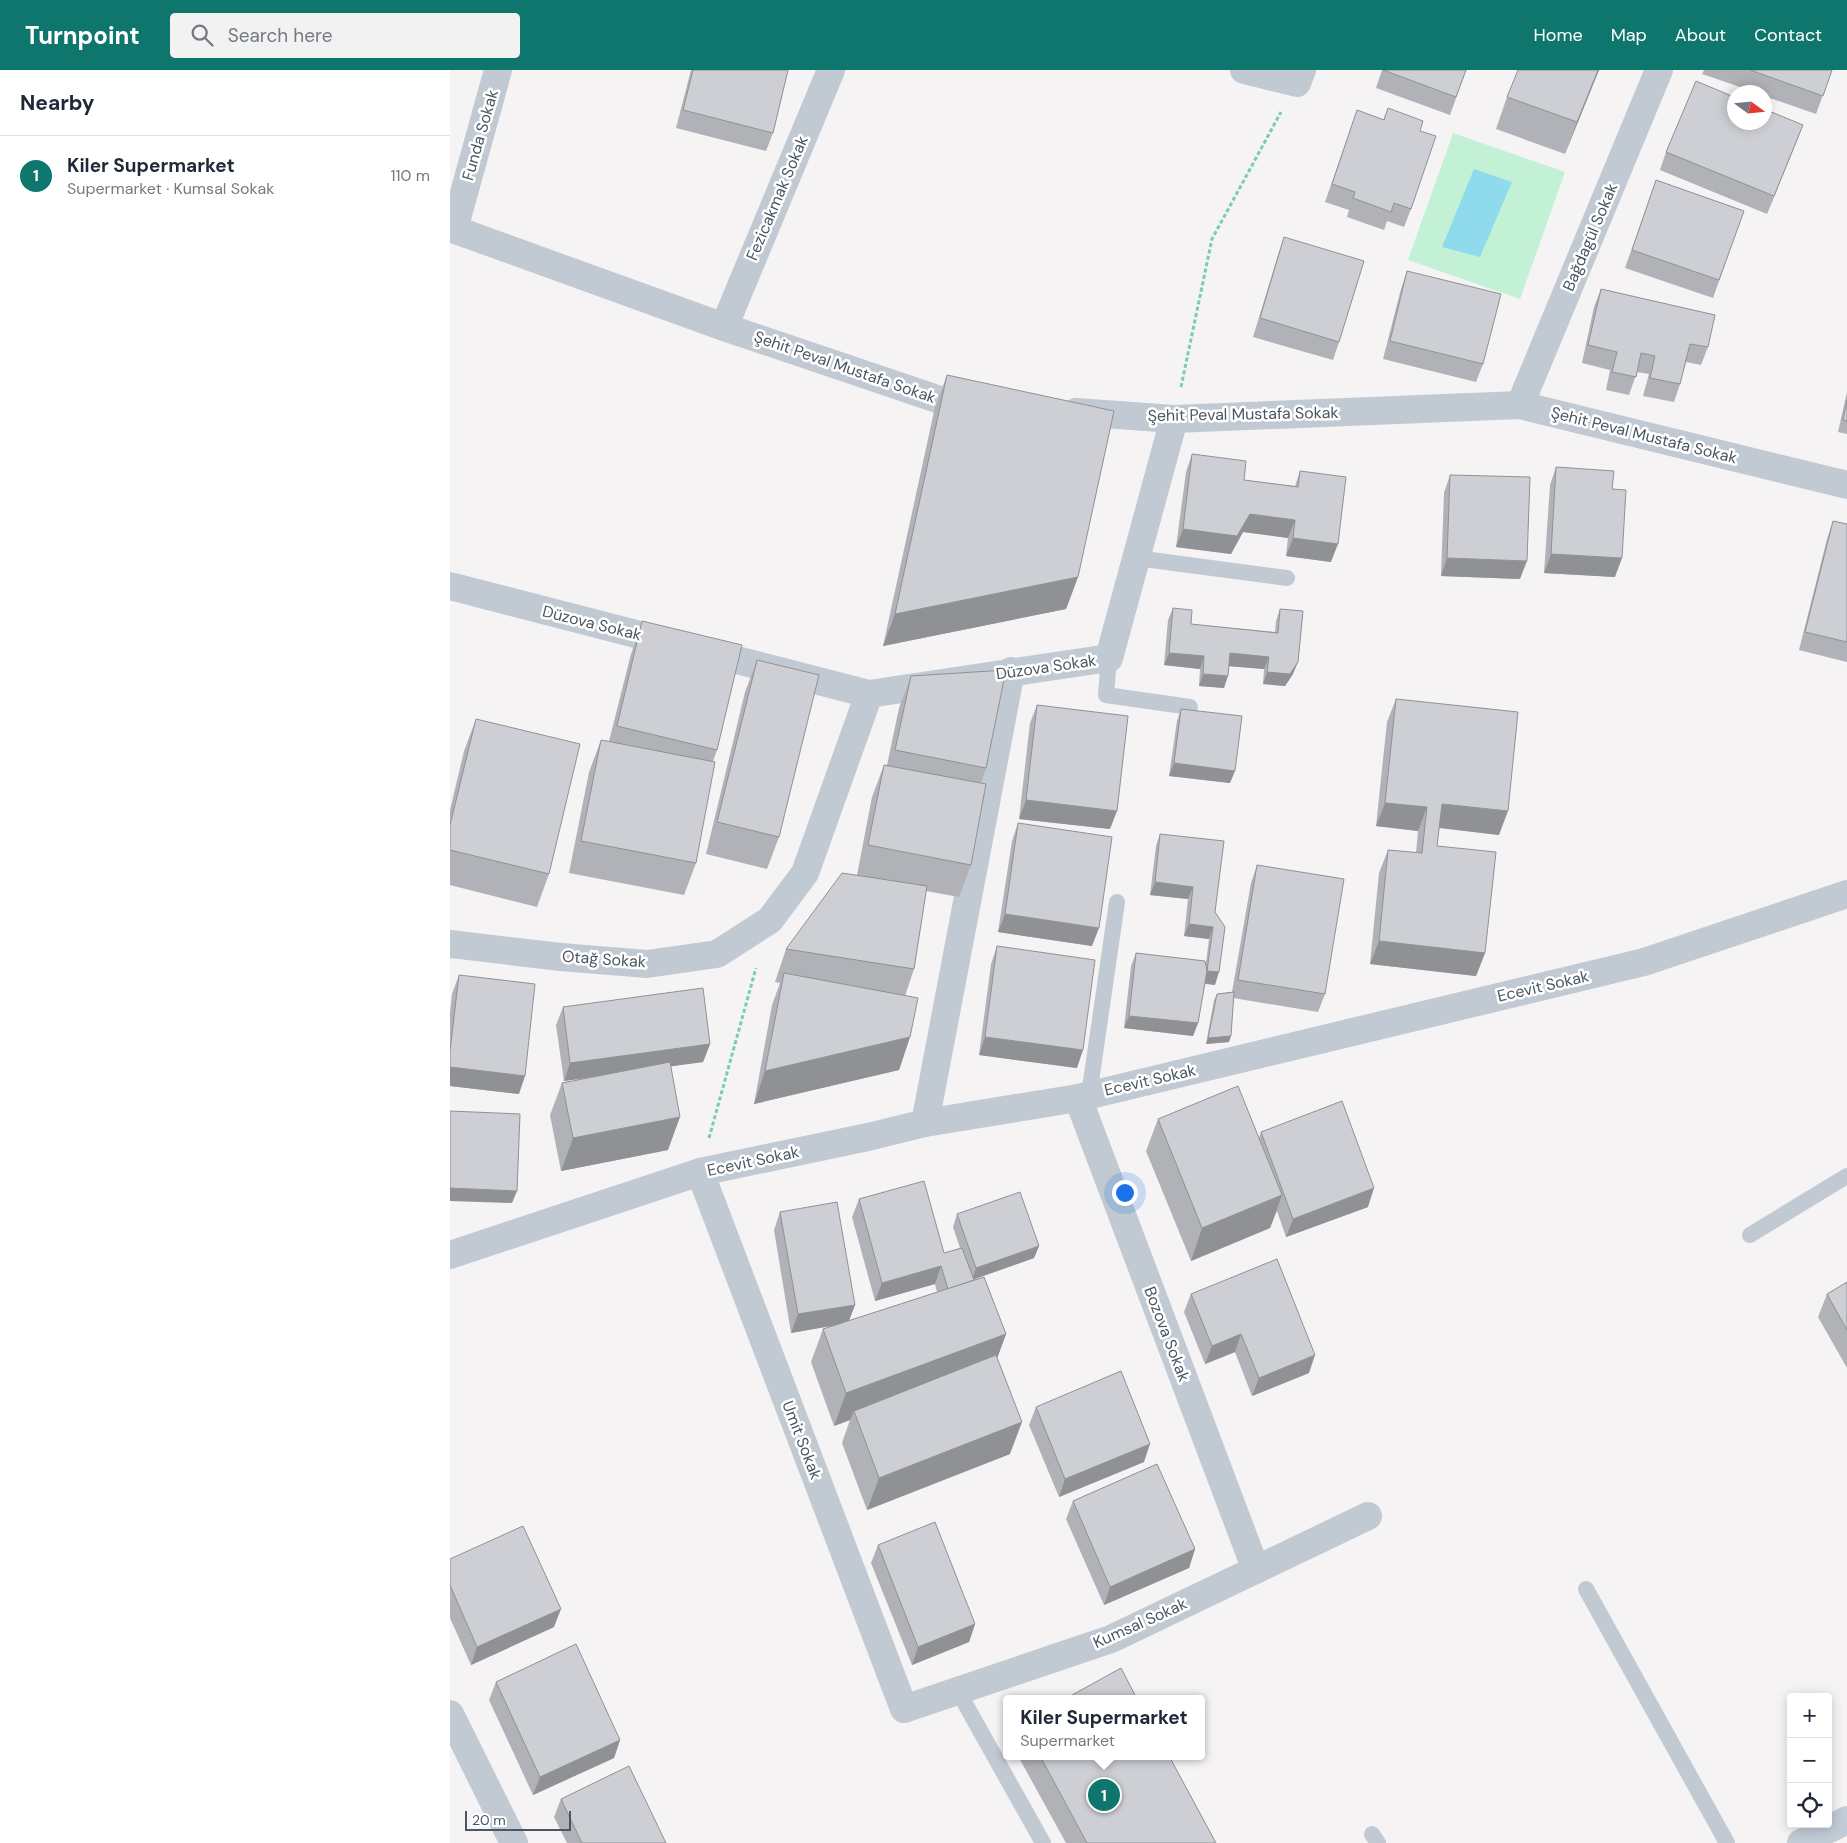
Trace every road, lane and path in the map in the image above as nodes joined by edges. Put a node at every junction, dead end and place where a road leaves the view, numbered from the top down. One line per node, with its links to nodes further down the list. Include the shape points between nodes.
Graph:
1 (498, 70): 6 (street, Funda Sokak)
2 (831, 70): 7 (street, Fezicakmak Sokak)
3 (1244, 70): 5 (street)
4 (1659, 70): 8 (street, Bağdagül Sokak)
5 (1300, 76): 11 (path, via 1212,239)
6 (452, 228): 7 (street, Şehit Peval Mustafa Sokak)
7 (724, 327): 9 (street, Şehit Peval Mustafa Sokak, via 949,402)
8 (1520, 405): 11 (street, Şehit Peval Mustafa Sokak); 12 (street, Şehit Peval Mustafa Sokak)
9 (998, 406)
10 (1056, 410): 11 (street, Şehit Peval Mustafa Sokak)
11 (1174, 419): 13 (street, Düzova Sokak)
12 (1847, 485)
13 (1136, 558): 14 (lane); 16 (street, Düzova Sokak)
14 (1287, 578)
15 (450, 586): 18 (street, Düzova Sokak)
16 (1109, 658): 17 (street, Düzova Sokak); 19 (lane, via 1106,696)
17 (1011, 671): 18 (street, Düzova Sokak); 25 (street)
18 (869, 694): 22 (street, Otağ Sokak, via 804,873 770,920 717,954 647,964)
19 (1190, 707)
20 (1847, 894): 24 (street, Ecevit Sokak, via 1644,962)
21 (1117, 902): 24 (lane)
22 (450, 944)
23 (757, 966): 26 (path)
24 (1084, 1096): 25 (street, Ecevit Sokak); 31 (street, Bozova Sokak)
25 (925, 1123): 26 (street, Ecevit Sokak)
26 (700, 1172): 29 (street, Ecevit Sokak); 34 (street, Umit Sokak)
27 (1847, 1176): 28 (lane)
28 (1750, 1235)
29 (450, 1255)
30 (1368, 1516): 31 (street, Kumsal Sokak)
31 (1256, 1570): 33 (street, Kumsal Sokak, via 1111,1639)
32 (1586, 1589): 39 (lane)
33 (958, 1691): 34 (street, Kumsal Sokak); 38 (lane)
34 (904, 1709)
35 (450, 1714): 37 (street)
36 (1847, 1820): 40 (main road)
37 (514, 1843)
38 (1044, 1843)
39 (1727, 1843)
40 (1801, 1843)

